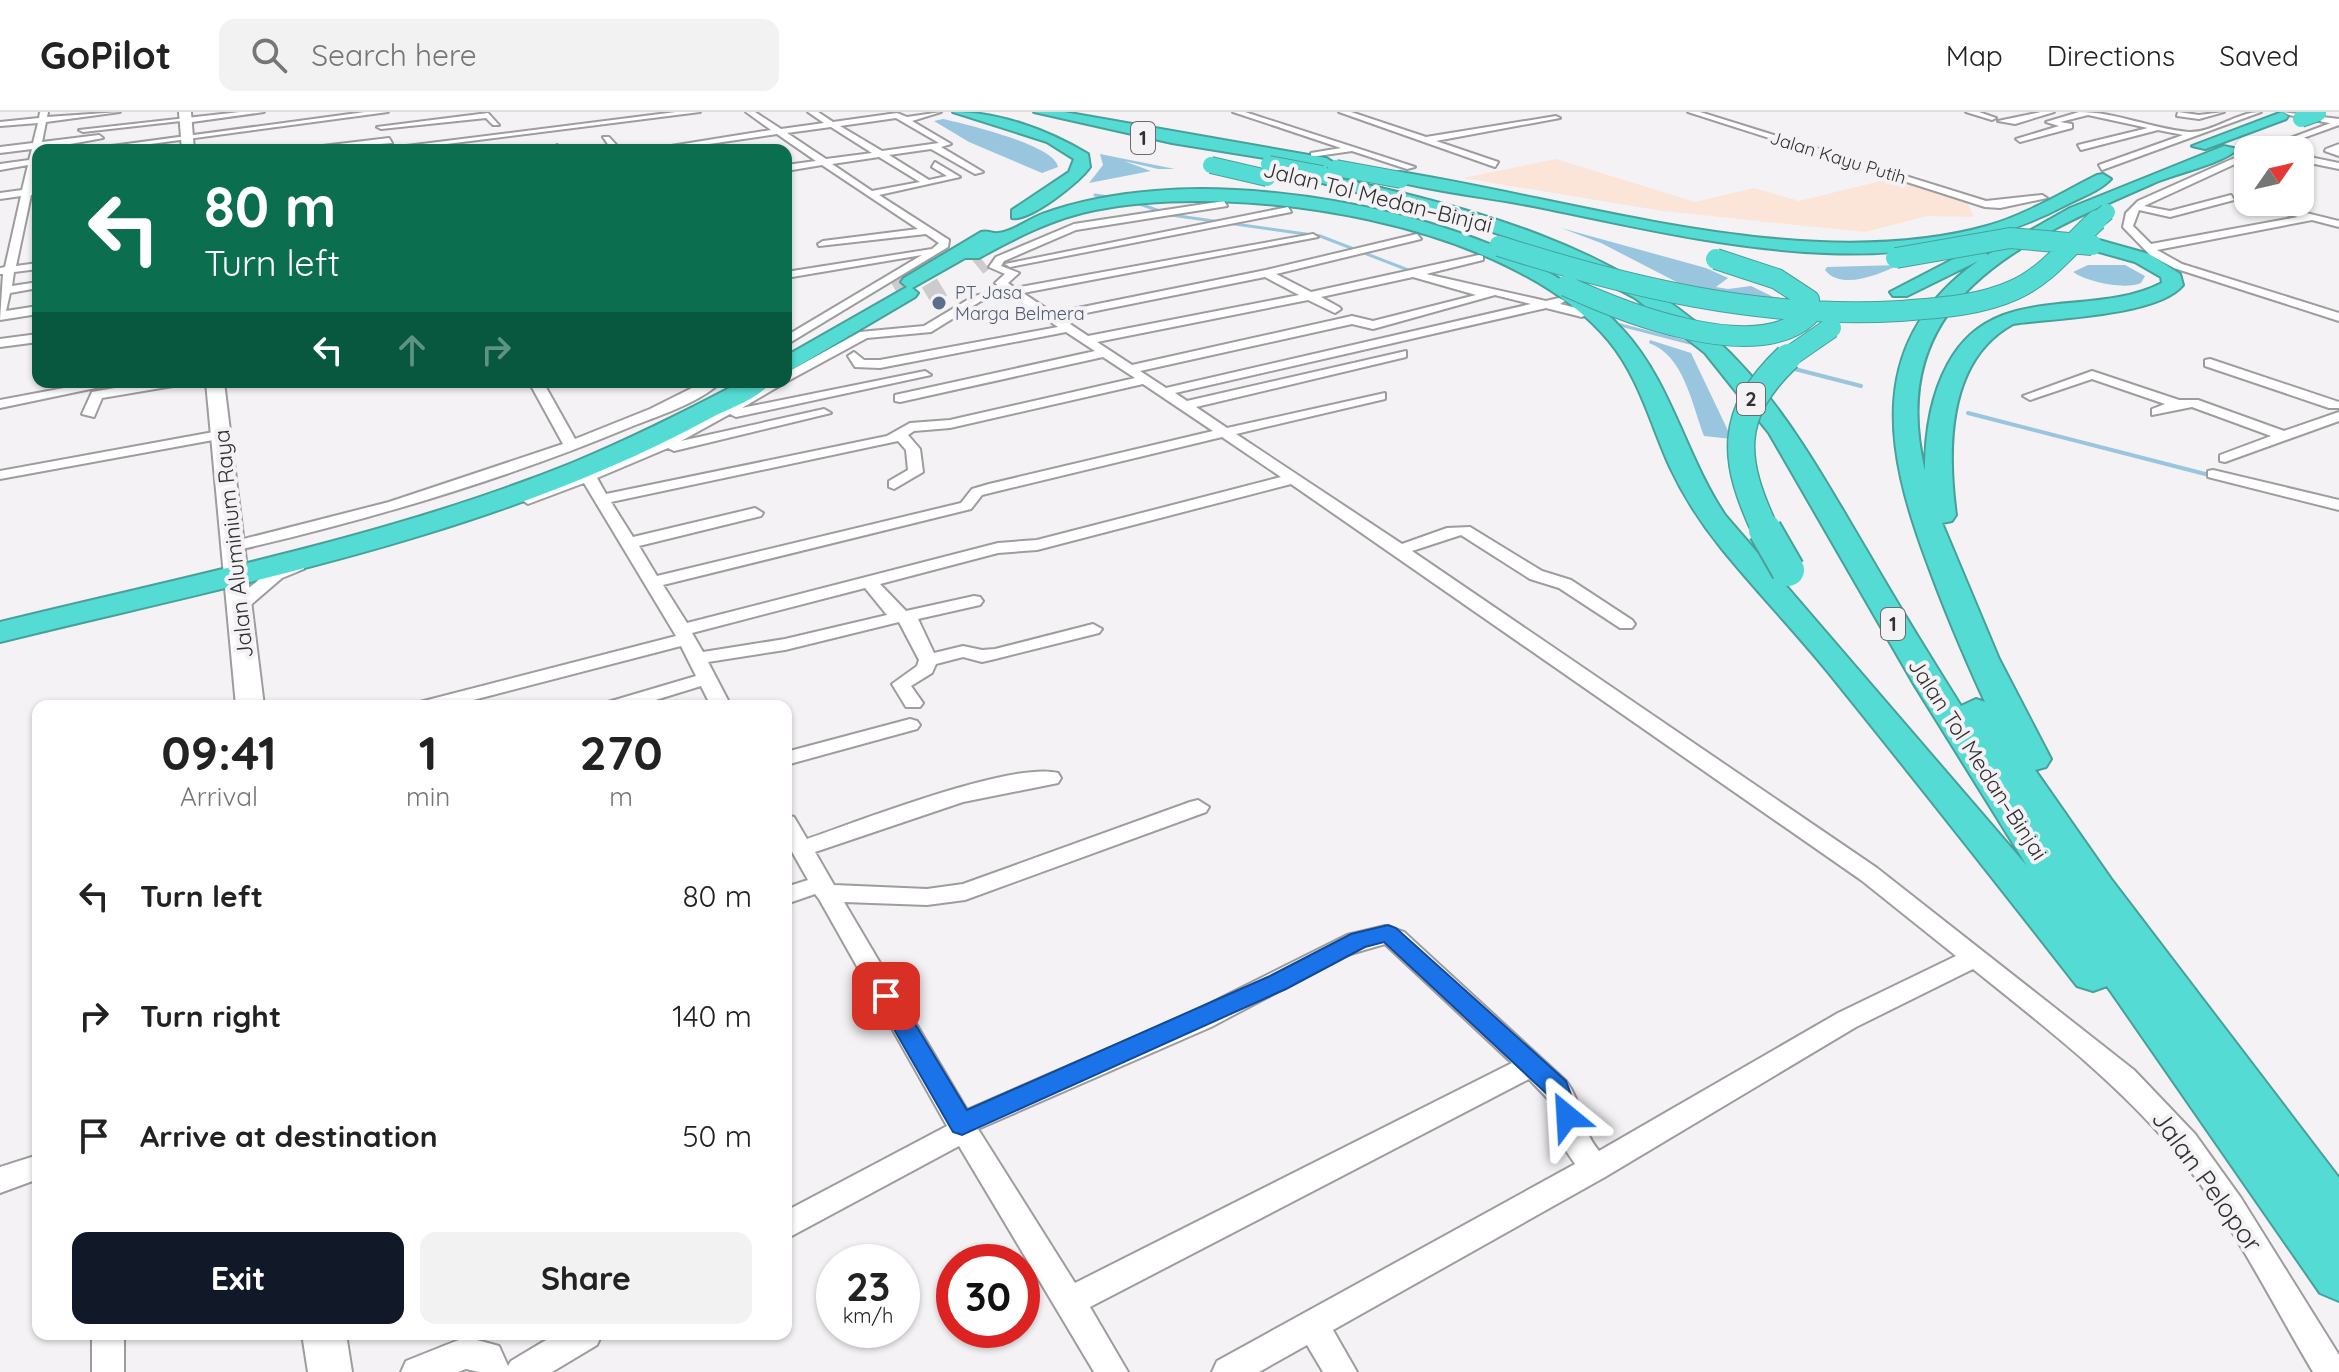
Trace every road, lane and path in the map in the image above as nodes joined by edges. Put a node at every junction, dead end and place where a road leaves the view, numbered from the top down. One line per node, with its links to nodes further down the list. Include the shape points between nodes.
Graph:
1 (116, 112): 68 (street)
2 (201, 112): 44 (street)
3 (260, 112): 44 (street)
4 (479, 112): 47 (street)
5 (613, 112): 33 (street)
6 (696, 112): 35 (street)
7 (812, 112): 41 (street)
8 (937, 112): 34 (street)
9 (960, 112): 133 (highway, via 1060,142 1083,160 1069,181)
10 (973, 112): 63 (highway)
11 (998, 112): 96 (highway, Jalan Tol Medan–Binjai / 1, bridge, via 1244,164)
12 (1018, 112): 96 (highway, Jalan Tol Medan–Binjai / 1)
13 (1041, 112): 96 (highway)
14 (1237, 112): 50 (street)
15 (1343, 112): 30 (street)
16 (1692, 112): 110 (street, Jalan Kayu Putih, via 1985,204)
17 (1972, 112): 26 (street); 32 (street)
18 (2050, 112): 37 (street)
19 (2087, 112): 22 (street); 60 (street, via 2050,122 2069,126)
20 (2220, 112): 24 (street); 29 (street)
21 (2257, 112): 29 (street)
22 (2105, 113): 46 (street)
23 (2319, 113): 27 (highway, 2, bridge)
24 (2180, 114)
25 (748, 115): 52 (street)
26 (1958, 115)
27 (2291, 115): 38 (main road); 64 (highway, 2); 82 (highway, 2)
28 (0, 116): 66 (street)
29 (2243, 117): 53 (street)
30 (1361, 118): 39 (street); 61 (street)
31 (1556, 118): 61 (street)
32 (1992, 118)
33 (574, 119): 35 (street); 45 (street); 47 (street)
34 (909, 119): 41 (street, via 897,115); 77 (street, via 950,143)
35 (631, 120): 48 (street)
36 (510, 121): 47 (street)
37 (2002, 121)
38 (2339, 122): 56 (street)
39 (1335, 123)
40 (0, 124): 65 (street)
41 (833, 124): 52 (street); 87 (street)
42 (731, 125): 57 (street)
43 (1322, 125): 50 (street)
44 (186, 126): 47 (street); 69 (street); 70 (street)
45 (526, 126)
46 (2159, 127): 53 (street); 79 (street)
47 (384, 129): 71 (street)
48 (638, 130)
49 (691, 130): 62 (street)
50 (1295, 130): 81 (street)
51 (0, 131): 76 (street)
52 (779, 132): 57 (street); 90 (street)
53 (2189, 134): 99 (street)
54 (27, 135): 67 (street)
55 (649, 135): 73 (street)
56 (2301, 136)
57 (747, 137): 59 (street)
58 (606, 139): 72 (street)
59 (732, 139): 62 (street); 75 (street)
60 (2020, 139)
61 (1426, 140): 92 (street)
62 (708, 142): 74 (street)
63 (1105, 142)
64 (2210, 142): 99 (highway); 234 (highway, 2, bridge, via 1900,292 1794,352 1769,373 1748,404 1738,445 1741,479 1756,518 1788,570)
65 (32, 144)
66 (33, 144)
67 (34, 144)
68 (44, 144)
69 (58, 144)
70 (111, 144)
71 (334, 144)
72 (611, 144)
73 (660, 144)
74 (702, 144)
75 (739, 144)
76 (32, 145)
77 (932, 146): 87 (street); 98 (street)
78 (32, 147): 83 (street)
79 (2081, 147)
80 (32, 149): 91 (street)
81 (1354, 149): 96 (street); 100 (street)
82 (2230, 149): 107 (highway, 2); 132 (highway, bridge, via 2107,212 2045,272 2016,290 1958,305 1872,313 1774,311 1680,298)
83 (0, 150)
84 (32, 151): 101 (street)
85 (32, 153): 105 (street)
86 (32, 154): 108 (street)
87 (883, 154): 90 (street); 103 (street)
88 (2234, 161): 104 (street)
89 (2314, 161): 94 (street)
90 (823, 162): 95 (street); 106 (street)
91 (0, 164)
92 (1495, 164)
93 (935, 165): 103 (street, via 955,177)
94 (2339, 166)
95 (792, 167)
96 (1307, 168): 99 (highway, bridge, via 1503,190 1718,229 1860,240 1974,229); 100 (highway, bridge); 100 (highway, bridge, via 1201,167); 113 (highway); 235 (highway, Jalan Tol Medan–Binjai / 1, via 1450,205 1564,244 1653,288 1749,362 1805,430 2000,748); 243 (highway, Jalan Tol Medan–Binjai / 1, via 1453,212 1572,256 1656,302 1723,356 1784,432 1903,641 2013,815 2147,1011)
97 (32, 171): 114 (street)
98 (978, 172)
99 (2103, 173): 100 (highway, via 1989,232 1859,246 1704,234)
100 (1407, 175): 132 (highway, bridge, via 1699,254 1796,289 1809,300 1808,316 1793,327 1762,333 1674,328 1629,315); 210 (highway, bridge, via 1778,255 1876,260 1996,239 2038,238 2129,254 2163,268 2173,280 2169,290 2146,299 2048,310 1991,324 1973,338 1961,358 1944,417 1938,466)
101 (0, 177)
102 (1159, 178): 133 (highway, via 1066,199 1025,215)
103 (928, 183): 106 (street)
104 (2181, 186): 107 (street, via 2150,198); 111 (street)
105 (0, 189)
106 (870, 194): 124 (street)
107 (2138, 195): 112 (street, via 2170,214); 131 (street, via 2127,225); 210 (highway, 1, via 2062,221 1973,274 1943,303 1919,345 1905,395 1909,455)
108 (0, 196)
109 (1115, 198): 113 (highway, via 1230,189); 132 (highway, via 1223,196 1312,204 1392,221); 133 (highway, via 1069,211); 133 (highway, via 1044,214)
110 (2042, 198)
111 (2234, 198)
112 (2234, 202)
113 (1352, 203): 132 (highway)
114 (25, 204): 116 (street); 127 (street)
115 (1224, 204): 118 (street)
116 (0, 208)
117 (1288, 210): 121 (street)
118 (1171, 214): 121 (street); 133 (street, via 1074,227 1000,259)
119 (2309, 216): 120 (street)
120 (2313, 217): 122 (street); 131 (street)
121 (1220, 223): 123 (street); 133 (street)
122 (2339, 224)
123 (1265, 229)
124 (927, 231): 128 (street); 130 (street)
125 (1313, 237): 142 (street)
126 (1417, 237): 136 (street)
127 (16, 244): 129 (street); 135 (street)
128 (823, 244)
129 (0, 246)
130 (942, 246): 138 (street); 153 (street)
131 (2148, 248): 149 (street, via 2178,266)
132 (1494, 254): 137 (street); 234 (highway, via 1569,294 1628,348 1712,518)
133 (981, 258): 140 (highway); 140 (highway); 142 (street, via 1013,273 1001,283)
134 (32, 266): 135 (street)
135 (6, 267): 141 (street)
136 (1266, 273): 143 (street); 148 (street)
137 (1418, 273): 143 (street); 144 (street); 163 (street, via 1489,295 1376,324 1352,320)
138 (792, 274)
139 (32, 286): 141 (street)
140 (918, 289): 157 (highway); 161 (highway)
141 (3, 290): 146 (street)
142 (1013, 291): 148 (street, Jalan Pelopor); 150 (street, via 970,300)
143 (1310, 295): 155 (street); 160 (street, via 1335,309)
144 (1547, 304): 147 (street); 174 (street)
145 (32, 310): 146 (street)
146 (0, 311)
147 (1582, 313)
148 (1053, 316): 151 (street, Jalan Pelopor)
149 (2339, 317)
150 (929, 328): 152 (street); 164 (street, via 864,335)
151 (1071, 328): 155 (street, Jalan Pelopor); 159 (street, via 880,364 860,364)
152 (951, 329)
153 (792, 332)
154 (32, 339): 156 (street)
155 (1087, 340): 160 (street, Jalan Pelopor)
156 (0, 343)
157 (792, 354)
158 (1402, 354): 181 (street)
159 (854, 356)
160 (1110, 356): 163 (street, Jalan Pelopor); 178 (street)
161 (792, 362)
162 (2210, 363): 182 (street)
163 (1130, 369): 166 (street, Jalan Pelopor)
164 (792, 375)
165 (925, 375): 175 (street)
166 (1145, 380): 174 (street, Jalan Pelopor); 189 (street, via 962,421 910,427)
167 (85, 388): 179 (street)
168 (138, 388): 186 (street, via 97,395)
169 (215, 388): 190 (main road, Jalan Aluminium Raya)
170 (539, 388): 192 (street)
171 (701, 388): 192 (street)
172 (731, 388): 205 (highway, via 650,430 527,481)
173 (769, 388): 183 (street)
174 (1164, 392): 181 (street, Jalan Pelopor)
175 (763, 395): 183 (street); 187 (street); 205 (highway, via 709,411 585,466 436,517)
176 (1380, 396): 188 (street)
177 (2030, 396): 180 (street, via 2092,375)
178 (900, 398)
179 (0, 404)
180 (2178, 404): 184 (street); 191 (street, via 2209,407)
181 (1185, 406): 188 (street, Jalan Pelopor)
182 (2338, 408): 191 (street)
183 (728, 412): 193 (street)
184 (2157, 412)
185 (824, 413): 187 (street)
186 (89, 414)
187 (808, 416): 193 (street)
188 (1224, 433): 198 (street, Jalan Pelopor); 207 (street, via 994,487 977,492 966,506)
189 (900, 434): 199 (street, via 913,449 916,472); 200 (street)
190 (219, 435): 196 (street); 206 (main road, Jalan Aluminium Raya)
191 (2284, 436): 194 (street)
192 (572, 446): 206 (street, via 387,510)
193 (654, 450): 197 (street)
194 (2225, 458)
195 (2213, 474): 201 (street)
196 (0, 475)
197 (588, 476): 200 (street); 206 (street, via 458,522 295,566 269,579)
198 (1293, 479): 204 (street, Jalan Pelopor); 208 (street, via 1037,545 998,548)
199 (894, 484)
200 (603, 499): 203 (street)
201 (2339, 505)
202 (755, 513): 203 (street)
203 (630, 543): 207 (street)
204 (1400, 550): 213 (street, via 1464,530); 233 (street, Jalan Pelopor, via 1869,874)
205 (291, 555): 206 (highway); 206 (highway)
206 (237, 572): 212 (highway); 215 (highway); 220 (main road, Jalan Aluminium Raya)
207 (653, 582): 216 (street)
208 (871, 584): 211 (street, via 892,610); 216 (street)
209 (974, 601): 211 (street)
210 (1959, 607): 235 (highway, 1, via 2049,788)
211 (904, 616): 217 (street, via 771,650); 218 (street)
212 (0, 623)
213 (1626, 624)
214 (1093, 629): 218 (street, via 995,654 963,651)
215 (0, 632)
216 (684, 634): 217 (street); 221 (street)
217 (696, 659): 219 (street)
218 (928, 660): 224 (street, via 925,669 901,684)
219 (705, 679): 222 (street); 223 (street)
220 (249, 700)
221 (448, 700)
222 (635, 700)
223 (717, 700)
224 (913, 703)
225 (910, 725): 226 (street)
226 (792, 757)
227 (1051, 778): 230 (street, via 995,786)
228 (1198, 807): 231 (street, via 965,892 927,897)
229 (792, 834): 230 (street)
230 (800, 849): 231 (street)
231 (823, 888): 232 (street); 237 (street)
232 (792, 895)
233 (1976, 957): 238 (street, via 1847,1020); 258 (street, Jalan Pelopor, via 2125,1078 2175,1132 2231,1207)
234 (2093, 974): 244 (highway)
235 (2211, 1048): 241 (highway, Jalan Tol Medan–Binjai / 1)
236 (1532, 1065): 237 (street, via 1396,938 1382,933); 238 (street, via 1561,1093 1572,1139); 245 (street)
237 (963, 1127): 242 (street); 245 (street)
238 (1595, 1168): 246 (street)
239 (32, 1169): 240 (street)
240 (0, 1180)
241 (2339, 1219)
242 (792, 1223)
243 (2339, 1275)
244 (2339, 1281)
245 (1069, 1302): 255 (street)
246 (1313, 1327): 256 (street); 257 (street)
247 (108, 1340): 250 (street)
248 (325, 1340): 251 (main road)
249 (576, 1340): 254 (street)
250 (108, 1372)
251 (330, 1372)
252 (417, 1372): 253 (street, via 471,1352 488,1357)
253 (495, 1372)
254 (522, 1372)
255 (1112, 1372)
256 (1229, 1372)
257 (1341, 1372)
258 (2331, 1372)

